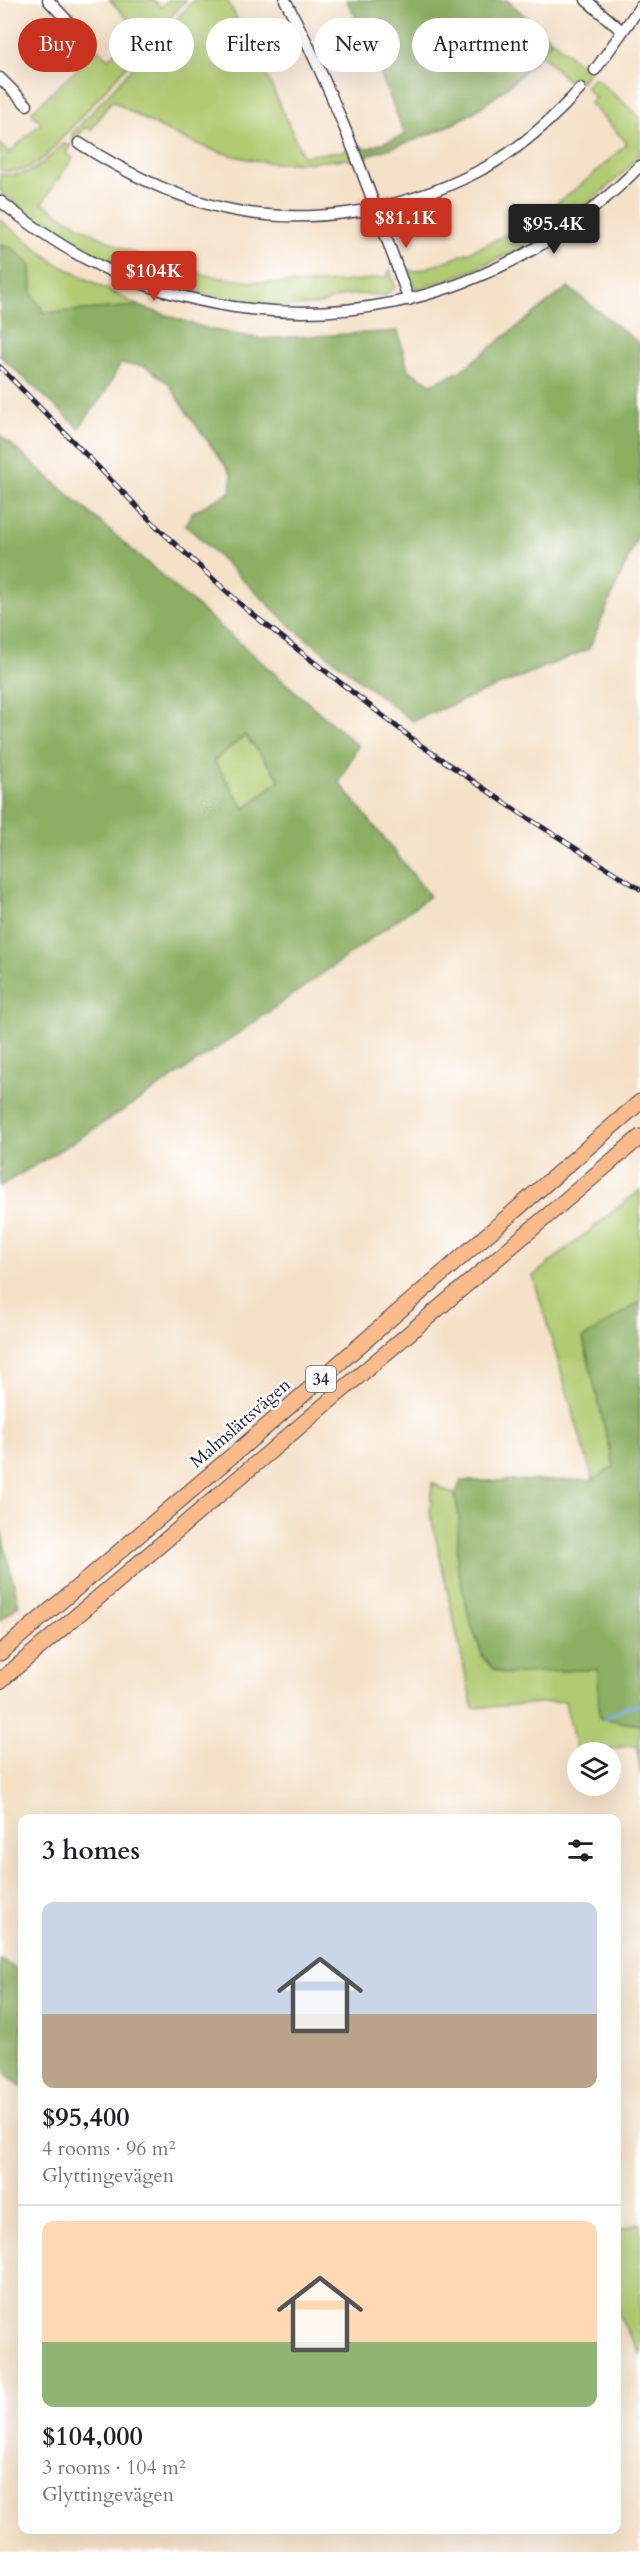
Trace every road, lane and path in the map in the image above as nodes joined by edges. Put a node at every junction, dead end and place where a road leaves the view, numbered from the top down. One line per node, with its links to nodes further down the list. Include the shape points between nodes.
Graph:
1 (48, 0): 5 (street)
2 (285, 0): 14 (street, via 340,114)
3 (586, 0): 6 (street)
4 (640, 6): 6 (street)
5 (65, 18)
6 (622, 31): 7 (street)
7 (595, 70)
8 (0, 78): 10 (street)
9 (580, 89): 14 (street, via 536,133 478,172 424,195)
10 (27, 105)
11 (80, 143): 14 (street, via 151,183 213,206 297,216)
12 (640, 166): 15 (street, via 575,224 525,256)
13 (0, 201): 15 (street, via 82,257 153,287 199,300 294,312 363,308)
14 (376, 208): 15 (street)
15 (409, 300)
16 (640, 1102): 18 (highway, Malmslättsvägen / 34)
17 (640, 1137): 19 (highway, 34)
18 (0, 1653)
19 (0, 1681)

